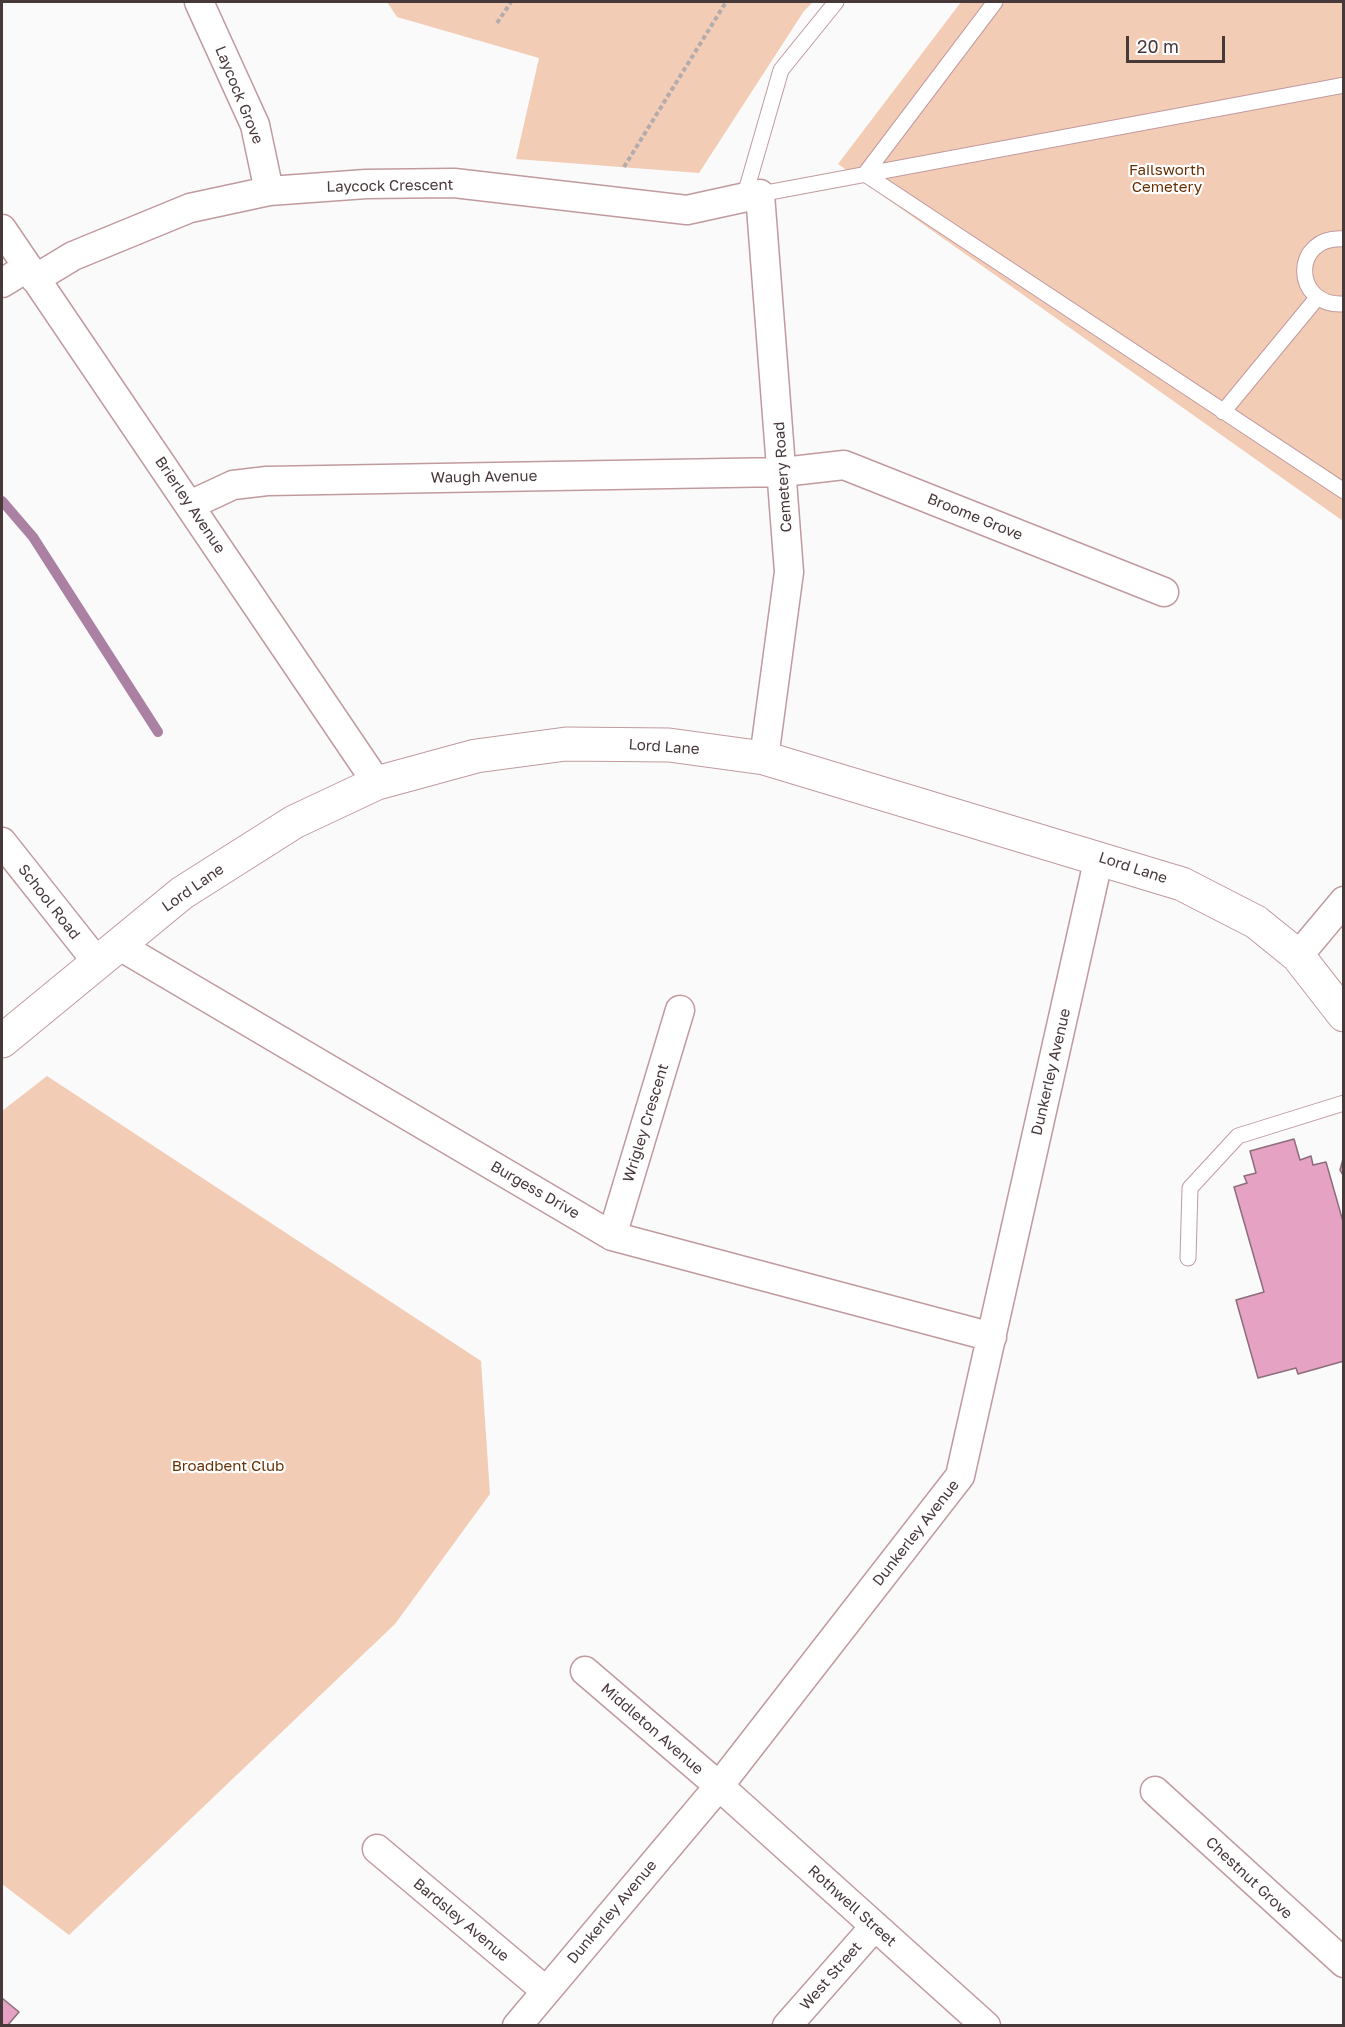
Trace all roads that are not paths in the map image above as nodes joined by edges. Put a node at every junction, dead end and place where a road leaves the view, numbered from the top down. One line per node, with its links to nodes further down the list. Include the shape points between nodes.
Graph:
1 (199, 2): 6 (street, Laycock Grove, via 255,125)
2 (836, 2): 7 (lane, via 781,70)
3 (995, 2): 5 (lane)
4 (1344, 84): 5 (lane)
5 (865, 174): 7 (lane); 14 (lane)
6 (269, 191): 7 (street, Laycock Crescent, via 454,183 687,210); 10 (street, Laycock Crescent, via 190,208)
7 (752, 196): 15 (street, Cemetery Road)
8 (2, 229): 10 (street, Brierley Avenue)
9 (1344, 238): 12 (lane, via 1320,242 1305,263 1309,288)
10 (32, 273): 11 (street, Laycock Crescent); 17 (street, Brierley Avenue)
11 (2, 283)
12 (1317, 298): 13 (lane); 14 (lane)
13 (1344, 304)
14 (1223, 412): 16 (lane)
15 (783, 472): 17 (street, Waugh Avenue, via 267,480 233,485); 18 (street, Broome Grove, via 844,465); 19 (street, Cemetery Road, via 789,572)
16 (1344, 491)
17 (190, 505): 20 (street, Brierley Avenue)
18 (1164, 592)
19 (764, 758): 20 (street, Lord Lane, via 669,745 566,744 476,756); 22 (street, Lord Lane)
20 (377, 783): 24 (street, Lord Lane, via 294,822 182,893)
21 (2, 842): 24 (street, School Road)
22 (1099, 857): 25 (street, Lord Lane, via 1182,884 1220,902 1256,922); 32 (street, Dunkerley Avenue)
23 (1344, 901): 25 (street)
24 (108, 954): 28 (street, Lord Lane); 30 (street, Burgess Drive)
25 (1298, 956): 27 (street, Lord Lane)
26 (680, 1010): 30 (street, Wrigley Crescent)
27 (1344, 1015)
28 (2, 1041)
29 (1344, 1103): 31 (lane, via 1238,1136 1190,1188)
30 (612, 1236): 32 (street, Burgess Drive)
31 (1188, 1258)
32 (992, 1337): 34 (street, Dunkerley Avenue, via 960,1476)
33 (585, 1671): 34 (street, Middleton Avenue)
34 (719, 1786): 37 (street, Rothwell Street); 39 (street, Dunkerley Avenue)
35 (1155, 1791): 38 (street, Chestnut Grove)
36 (377, 1849): 39 (street, Bardsley Avenue)
37 (875, 1926): 41 (street, West Street); 42 (street, Rothwell Street)
38 (1344, 1963)
39 (546, 1991): 40 (street, Dunkerley Avenue)
40 (517, 2025)
41 (787, 2025)
42 (986, 2025)

